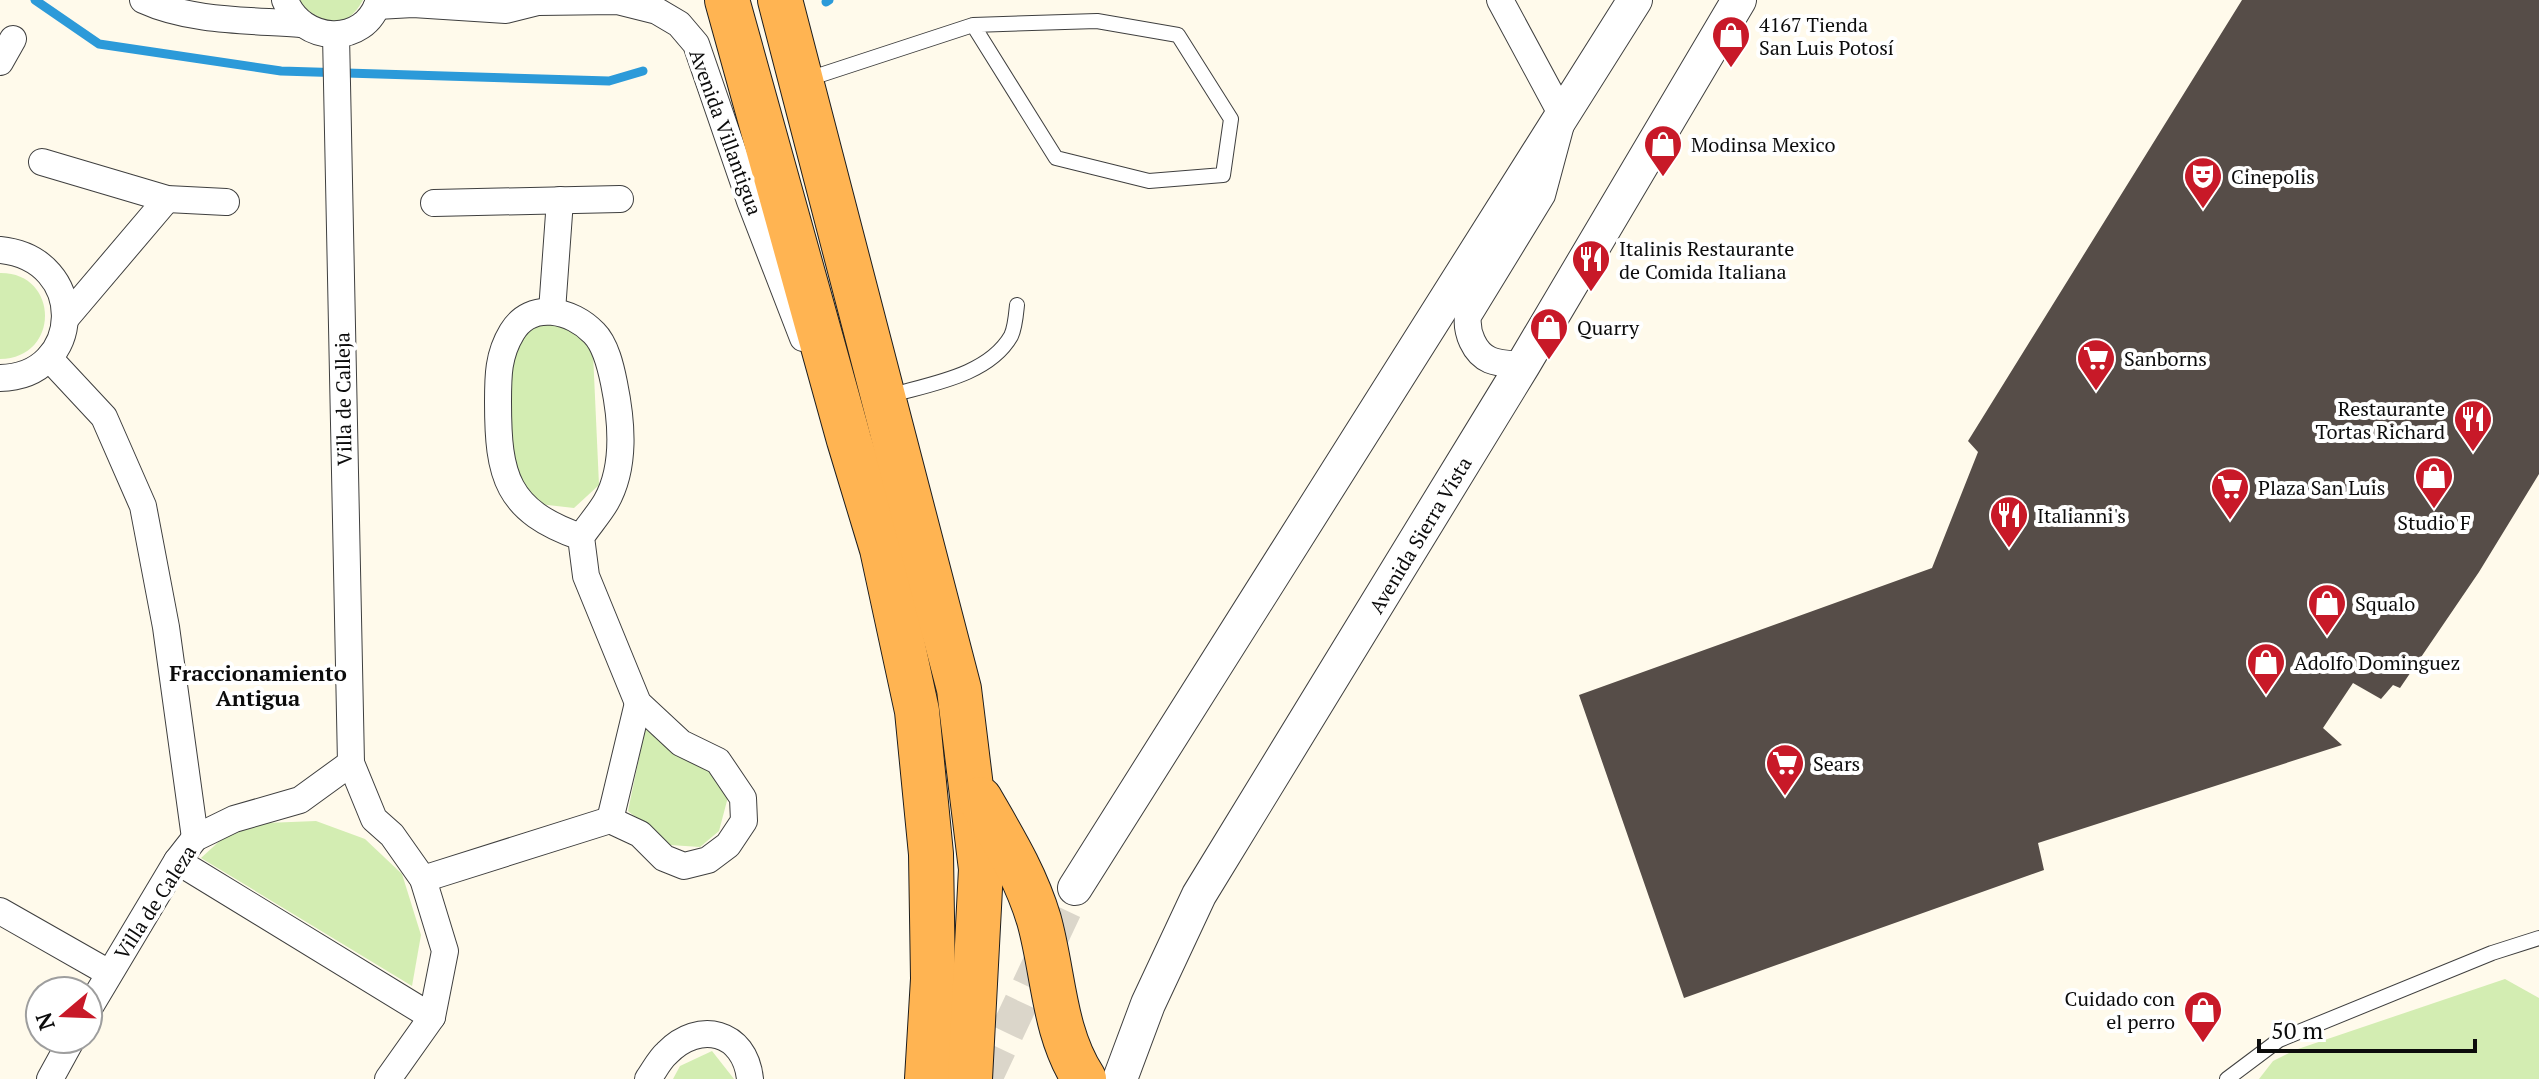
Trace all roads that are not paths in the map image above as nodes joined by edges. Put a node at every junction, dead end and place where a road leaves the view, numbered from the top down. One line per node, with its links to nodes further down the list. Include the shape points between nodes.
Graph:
1 (143, 0): 11 (street, via 201,16)
2 (285, 0): 11 (street)
3 (727, 0): 32 (highway)
4 (780, 0): 16 (highway)
5 (1500, 0): 17 (street)
6 (1635, 0): 17 (street)
7 (1739, 0): 29 (street, Avenida Sierra Vista)
8 (538, 1): 10 (street, Avenida Villantigua, via 506,10); 32 (street, Avenida Villantigua, via 617,1 657,11 679,24 696,44 792,315)
9 (378, 3): 10 (street, Avenida Villantigua); 14 (street)
10 (477, 4)
11 (301, 24): 14 (street)
12 (973, 25): 12 (lane, via 1097,21 1178,35 1231,119 1223,175 1149,181 1056,158); 16 (lane)
13 (13, 39): 15 (street)
14 (336, 45): 35 (street, Villa de Calleja)
15 (0, 62)
16 (801, 81): 31 (highway)
17 (1563, 117): 29 (street, via 1542,195 1468,316 1466,331 1489,360); 41 (street)
18 (42, 162): 19 (street)
19 (167, 199): 22 (street); 27 (street)
20 (620, 199): 21 (street)
21 (560, 200): 23 (street); 26 (street)
22 (226, 202)
23 (434, 203)
24 (0, 250): 27 (street, via 38,261 63,297)
25 (1017, 305): 31 (lane, via 1012,334 994,358)
26 (552, 311): 33 (street, via 574,317 597,335 619,408 621,455 607,500); 33 (street, via 529,314 512,330 498,363 498,442 513,493 531,512)
27 (66, 318): 28 (street, via 61,340)
28 (49, 358): 30 (street, via 32,371); 38 (street, via 104,417 143,506)
29 (1523, 365): 55 (street, Avenida Sierra Vista, via 1199,895)
30 (0, 378)
31 (884, 398): 36 (highway, via 959,689)
32 (849, 440): 52 (highway, via 882,549 917,711 931,854 933,979)
33 (581, 537): 34 (street, via 586,576)
34 (638, 703): 37 (street); 37 (street, via 681,743 718,761 743,798 744,821 728,845 708,860 684,866)
35 (351, 763): 38 (street, Villa de Caleza, via 300,800 234,819); 40 (street, via 374,819)
36 (971, 782): 53 (highway, via 981,869); 54 (highway, via 1023,873 1042,933 1058,1021)
37 (610, 820): 40 (street)
38 (195, 838): 39 (street, Villa de Caleza)
39 (177, 861): 44 (street, Villa de Caleza); 46 (street)
40 (423, 879): 46 (street, via 445,951)
41 (1075, 888)
42 (0, 911): 44 (street)
43 (2539, 938): 56 (lane, via 2279,1040)
44 (109, 973): 45 (street, Villa de Caleza)
45 (104, 982)
46 (432, 1017): 49 (street)
47 (63, 1055): 48 (street)
48 (50, 1079)
49 (388, 1079)
50 (648, 1079): 51 (street, via 667,1052 712,1032 744,1053)
51 (750, 1079)
52 (927, 1079)
53 (970, 1079)
54 (1084, 1079)
55 (1120, 1079)
56 (2227, 1079)

